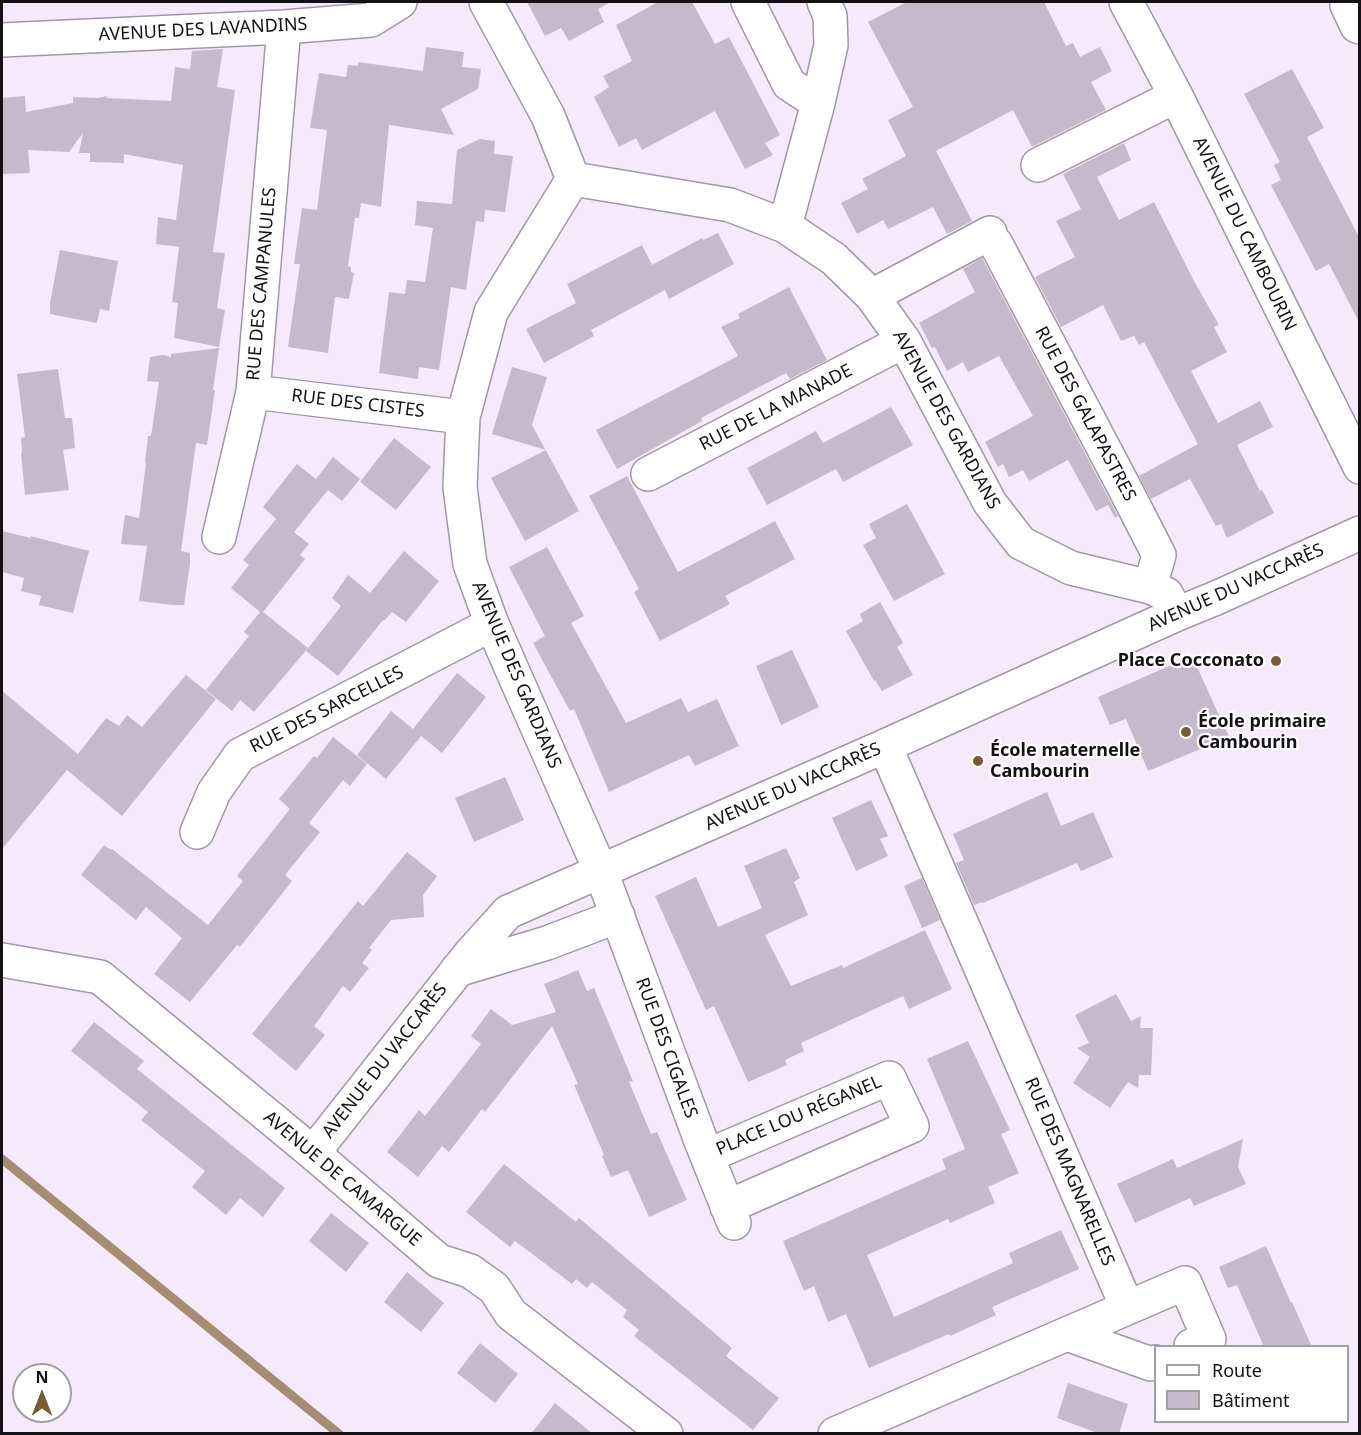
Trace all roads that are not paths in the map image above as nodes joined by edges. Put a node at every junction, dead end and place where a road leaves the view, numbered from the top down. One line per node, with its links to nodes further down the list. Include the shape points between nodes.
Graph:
1 (400, 2): 7 (street, AVENUE DES LAVANDINS, via 371,20)
2 (486, 2): 13 (street, via 549,116)
3 (748, 2): 11 (street, via 789,84)
4 (824, 2): 11 (street, via 830,16 831,45)
5 (1126, 2): 10 (street, AVENUE DU CAMBOURIN)
6 (1348, 2): 8 (street)
7 (284, 27): 9 (street, AVENUE DES LAVANDINS); 17 (street, RUE DES CAMPANULES)
8 (1359, 27)
9 (2, 40)
10 (1176, 96): 12 (street); 19 (street, AVENUE DU CAMBOURIN)
11 (818, 103): 14 (street)
12 (1038, 165)
13 (573, 179): 14 (street, AVENUE DES GARDIANS, via 730,205); 18 (street, AVENUE DES GARDIANS, via 491,312)
14 (785, 226): 15 (street, AVENUE DES GARDIANS, via 834,259)
15 (872, 296): 16 (street, AVENUE DES GARDIANS); 23 (street, RUE DES GALAPASTRES, via 993,238 1159,555)
16 (904, 341): 20 (street, RUE DE LA MANADE); 23 (street, AVENUE DES GARDIANS, via 990,503 1021,543 1071,568)
17 (253, 392): 18 (street, RUE DES CISTES); 22 (street, RUE DES CAMPANULES)
18 (463, 417): 25 (street, AVENUE DES GARDIANS, via 460,487 470,564)
19 (1359, 467)
20 (648, 474)
21 (1359, 533): 24 (street, AVENUE DU VACCARÈS)
22 (219, 537)
23 (1150, 587): 24 (street, AVENUE DES GARDIANS, via 1166,594)
24 (1177, 614): 26 (street, AVENUE DU VACCARÈS)
25 (492, 624): 27 (street, RUE DES SARCELLES, via 240,755 214,792); 28 (street, AVENUE DES GARDIANS)
26 (885, 746): 28 (street, AVENUE DU VACCARÈS); 35 (street, RUE DES MAGNARELLES)
27 (197, 832)
28 (601, 872): 29 (street, RUE DES CIGALES); 31 (street, AVENUE DU VACCARÈS, via 508,912)
29 (618, 916): 31 (street, via 547,943); 33 (street, RUE DES CIGALES)
30 (2, 960): 32 (street, AVENUE DE CAMARGUE, via 100,977)
31 (457, 970): 32 (street, AVENUE DU VACCARÈS)
32 (313, 1153): 39 (street, AVENUE DE CAMARGUE, via 439,1261 470,1271 494,1288 511,1314)
33 (707, 1156): 34 (street, RUE DES CIGALES); 34 (street, PLACE LOU RÉGANEL, via 889,1078 912,1126)
34 (731, 1215)
35 (1127, 1307): 36 (street); 37 (street, via 1185,1283 1209,1339)
36 (1067, 1334): 38 (street); 40 (street)
37 (1196, 1345)
38 (1154, 1362)
39 (666, 1434)
40 (835, 1434)

